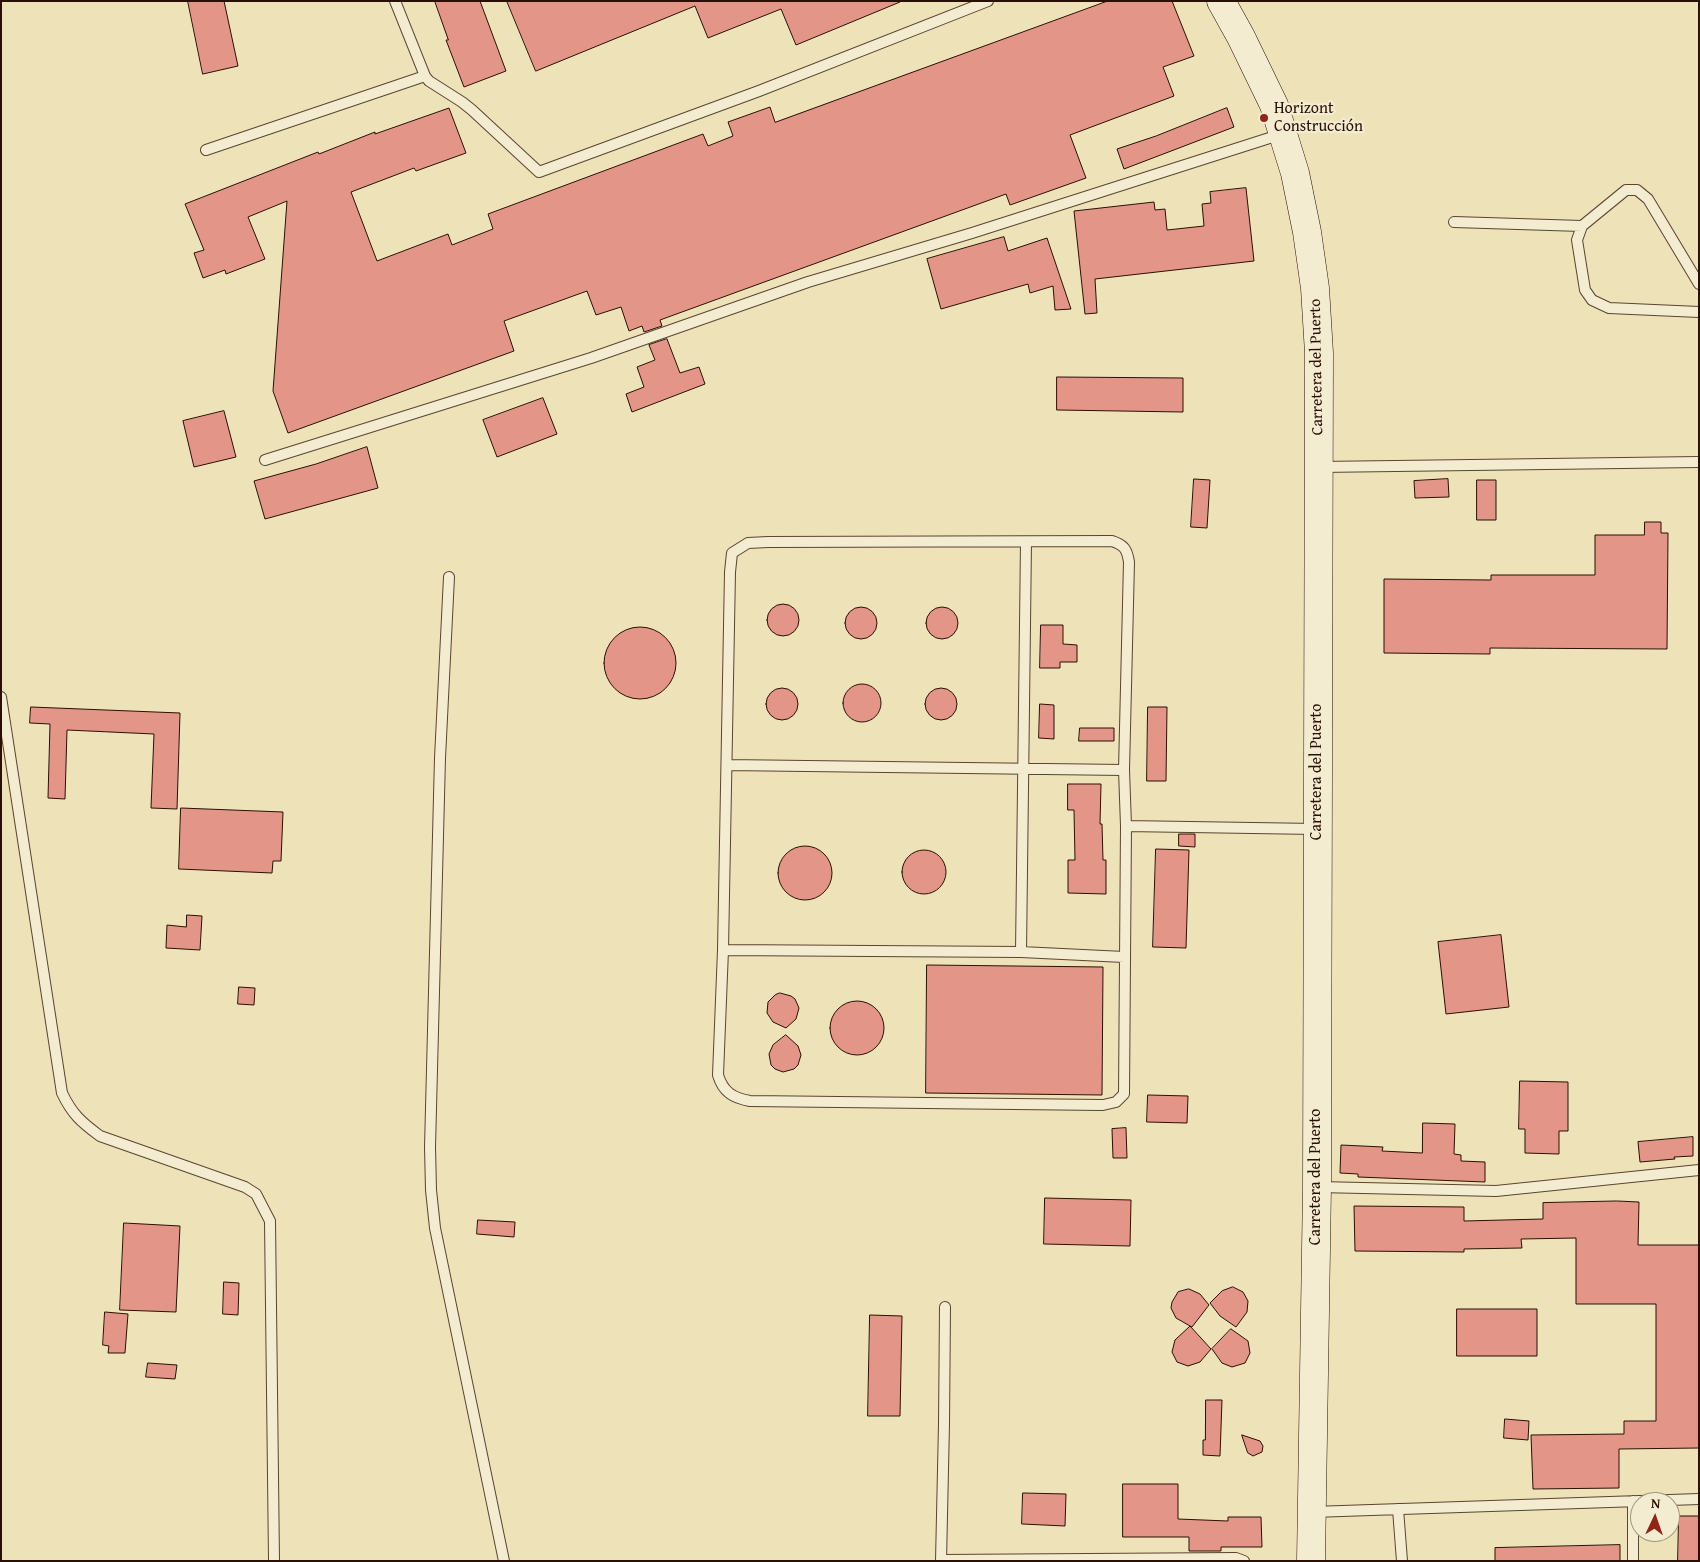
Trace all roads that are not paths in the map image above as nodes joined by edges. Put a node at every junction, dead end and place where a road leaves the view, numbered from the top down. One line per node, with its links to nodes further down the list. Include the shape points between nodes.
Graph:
1 (395, 1): 4 (lane)
2 (988, 1): 4 (lane, via 759,91 538,172 472,110)
3 (1221, 1): 5 (main road, Carretera del Puerto, via 1274,105)
4 (425, 76): 6 (lane)
5 (1282, 134): 11 (lane, via 808,282 591,358); 13 (main road, Carretera del Puerto, via 1295,173 1315,288 1319,353)
6 (206, 150)
7 (1454, 222): 8 (lane)
8 (1582, 226): 9 (lane, via 1626,190 1637,190 1648,199); 10 (lane, via 1577,240 1585,290 1592,300 1609,308)
9 (1699, 284)
10 (1699, 312)
11 (265, 460)
12 (1699, 462): 13 (lane)
13 (1318, 467): 21 (main road, Carretera del Puerto)
14 (1026, 542): 17 (lane, via 748,543 732,553); 18 (lane); 19 (lane, via 1112,541 1122,544 1127,550)
15 (449, 577): 36 (lane, via 440,758 431,1190 435,1228)
16 (1, 697): 35 (lane, via 62,1093 70,1110 100,1136 245,1187 256,1194 270,1221)
17 (727, 765): 18 (lane); 22 (lane)
18 (1024, 769): 19 (lane); 23 (lane)
19 (1124, 770): 20 (lane)
20 (1126, 826): 21 (lane); 24 (lane)
21 (1317, 829): 26 (main road, Carretera del Puerto)
22 (723, 950): 23 (lane); 24 (lane, via 718,1075 721,1086 737,1098 750,1101 1102,1105 1116,1102 1124,1094)
23 (1021, 952): 24 (lane)
24 (1124, 957)
25 (1699, 1170): 26 (lane, via 1496,1191)
26 (1317, 1187): 32 (main road, Carretera del Puerto)
27 (945, 1307): 34 (lane)
28 (1699, 1499): 29 (lane)
29 (1680, 1500)
30 (1630, 1501): 31 (lane)
31 (1398, 1509): 32 (lane); 39 (lane)
32 (1311, 1512): 38 (main road, Carretera del Puerto)
33 (1633, 1542): 40 (lane)
34 (941, 1560): 37 (lane, via 1236,1558)
35 (274, 1561)
36 (504, 1561)
37 (1244, 1561)
38 (1311, 1561)
39 (1402, 1561)
40 (1633, 1561)

